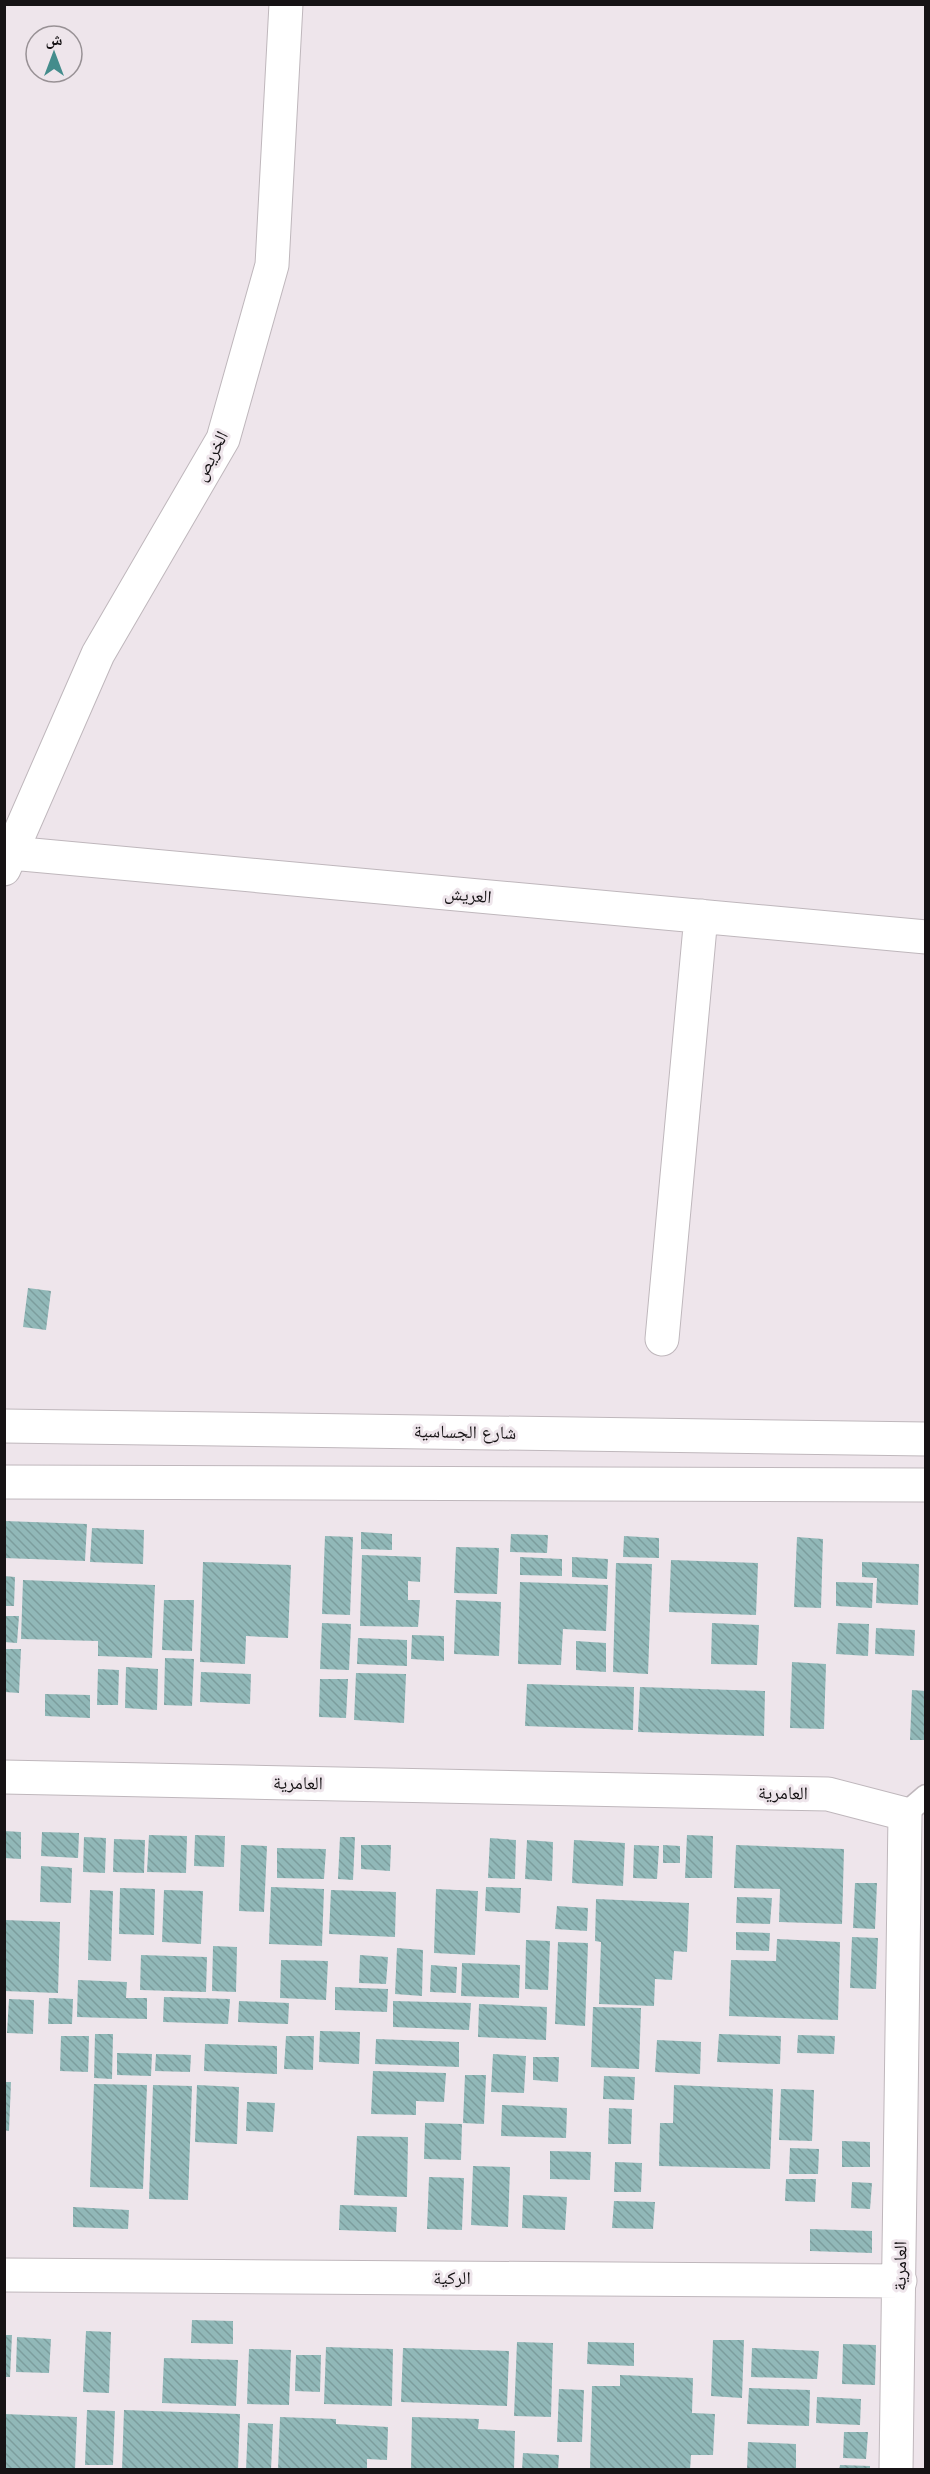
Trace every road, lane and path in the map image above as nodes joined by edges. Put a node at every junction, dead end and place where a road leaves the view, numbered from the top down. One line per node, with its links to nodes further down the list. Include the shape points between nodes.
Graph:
1 (286, 4): 2 (street, الخريص, via 272,265 223,440 98,654)
2 (8, 861): 3 (street, العريش)
3 (701, 916): 4 (street, العريش); 5 (street)
4 (926, 937)
5 (662, 1339)
6 (4, 1426): 7 (street, شارع الجساسية)
7 (926, 1439)
8 (4, 1482): 9 (street)
9 (926, 1485)
10 (4, 1777): 11 (street, العامرية, via 828,1794)
11 (915, 1805): 13 (street, العامرية)
12 (4, 2275): 13 (street, الركية)
13 (900, 2281): 14 (street, العامرية)
14 (896, 2469)

